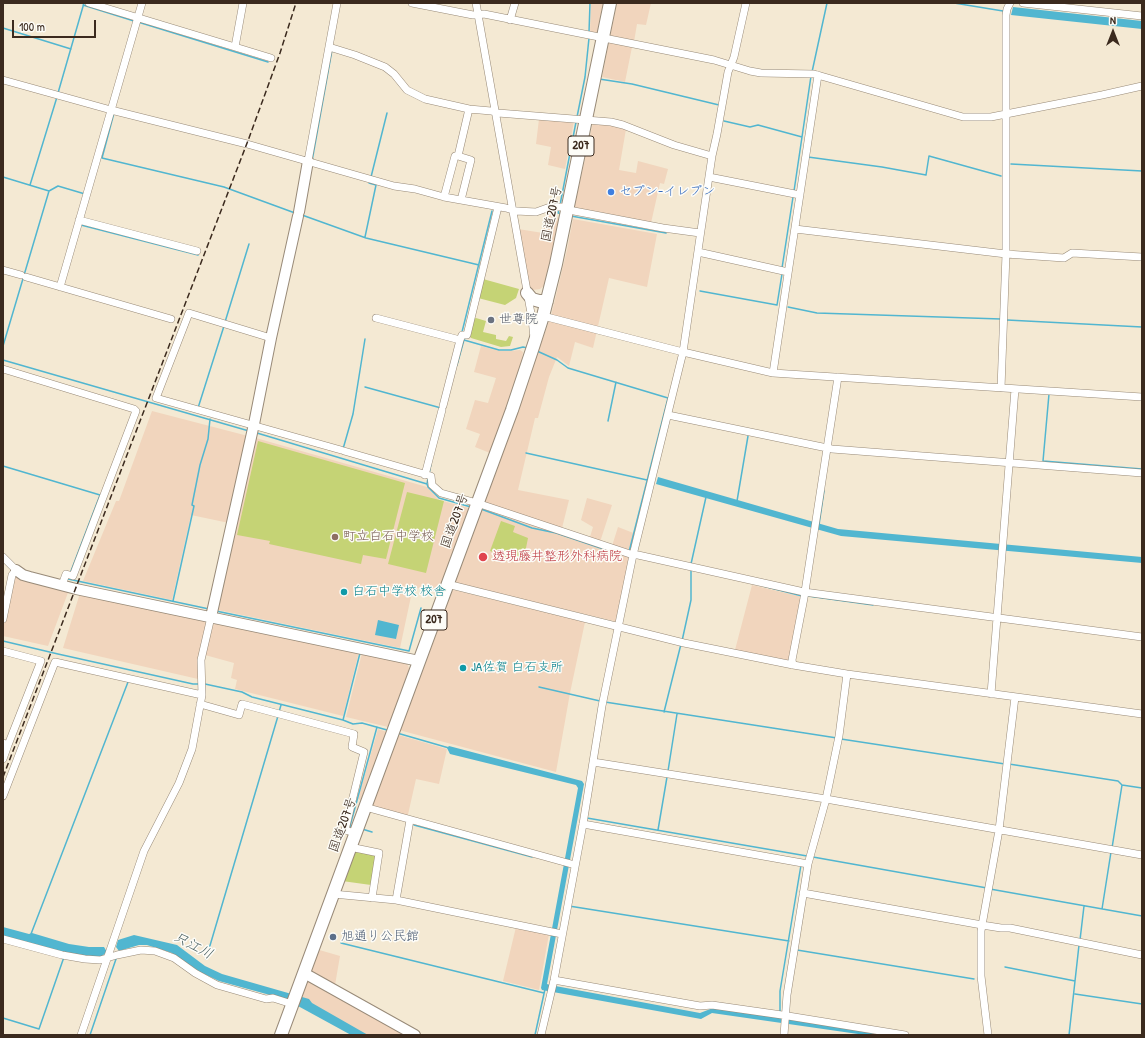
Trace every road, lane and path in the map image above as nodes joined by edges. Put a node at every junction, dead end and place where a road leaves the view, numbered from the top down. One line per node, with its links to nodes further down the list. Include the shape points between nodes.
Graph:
1 (89, 3): 14 (street)
2 (142, 3): 14 (street)
3 (243, 3): 17 (street)
4 (337, 3): 18 (street)
5 (412, 3): 12 (street)
6 (476, 3): 12 (street)
7 (514, 3): 15 (street)
8 (610, 3): 16 (highway, 国道207号 / 207)
9 (746, 3): 20 (street)
10 (1022, 3): 13 (street)
11 (1008, 9): 27 (street)
12 (478, 14): 15 (street); 26 (street)
13 (1142, 16)
14 (137, 20): 17 (street); 25 (street)
15 (510, 20): 16 (street)
16 (603, 39): 20 (street); 28 (highway, 国道207号 / 207, via 595,78)
17 (235, 47): 19 (street)
18 (331, 48): 24 (street, via 386,67 407,90 425,99); 31 (street)
19 (271, 58)
20 (731, 65): 21 (street, via 761,73); 30 (street)
21 (814, 74): 27 (street, via 964,117); 33 (street, via 806,157)
22 (3, 80): 25 (street)
23 (1142, 86): 27 (street)
24 (469, 109): 26 (street); 29 (street)
25 (111, 110): 31 (street); 39 (street)
26 (495, 112): 28 (street); 37 (street)
27 (1006, 114): 44 (street)
28 (580, 119): 30 (street, via 623,125 674,145); 38 (highway, 国道207号 / 207)
29 (458, 156): 34 (street, via 455,156); 35 (street, via 471,160)
30 (712, 156): 32 (street)
31 (311, 161): 34 (street, via 394,186); 54 (street)
32 (709, 177): 33 (street); 41 (street)
33 (795, 194): 40 (street)
34 (444, 197): 35 (street)
35 (461, 200): 36 (street)
36 (498, 207): 37 (street); 55 (street, via 467,334 462,335)
37 (512, 209): 38 (street, via 536,212 550,208); 49 (street)
38 (564, 210): 41 (street); 50 (highway, 国道207号 / 207)
39 (81, 221): 42 (street); 48 (street)
40 (795, 228): 44 (street); 47 (street)
41 (700, 233): 43 (street)
42 (197, 251)
43 (698, 252): 47 (street); 57 (street)
44 (1006, 254): 45 (street, via 1064,258 1072,253); 61 (street)
45 (1142, 257)
46 (3, 270): 48 (street)
47 (784, 271): 59 (street)
48 (60, 287): 53 (street)
49 (527, 293): 50 (highway, via 532,299); 56 (street)
50 (547, 301): 51 (highway, 国道207号 / 207)
51 (543, 316): 56 (highway, 国道207号 / 207); 57 (street)
52 (376, 318): 55 (street)
53 (171, 320)
54 (271, 338): 65 (street); 65 (street, via 189,313 156,398 198,408)
55 (460, 340): 69 (street)
56 (533, 348): 70 (highway, 国道207号 / 207)
57 (683, 352): 59 (street); 64 (street)
58 (3, 369): 75 (street, via 136,411 73,576 66,574)
59 (773, 373): 60 (street)
60 (837, 379): 61 (street); 66 (street)
61 (1001, 388): 62 (street)
62 (1015, 391): 63 (street); 67 (street)
63 (1142, 397)
64 (668, 415): 66 (street); 71 (street)
65 (253, 429): 69 (street, via 343,450); 77 (street)
66 (829, 449): 67 (street); 76 (street)
67 (1009, 463): 68 (street); 79 (street)
68 (1142, 473)
69 (428, 475): 70 (street, via 432,485 441,493)
70 (476, 506): 71 (street); 74 (highway, 国道207号 / 207)
71 (630, 554): 76 (street, via 691,566); 80 (street)
72 (3, 557): 73 (street)
73 (16, 570): 75 (street, via 23,575); 78 (street, via 12,575)
74 (447, 584): 80 (street); 83 (highway, 国道207号 / 207)
75 (62, 585): 77 (street)
76 (804, 595): 79 (street); 84 (street)
77 (212, 612): 83 (street); 87 (street, via 201,660)
78 (3, 619)
79 (996, 620): 81 (street); 86 (street)
80 (619, 626): 84 (street); 93 (street)
81 (1142, 637)
82 (3, 651): 91 (street, via 41,661)
83 (419, 661): 96 (highway, 国道207号 / 207)
84 (793, 665): 85 (street)
85 (847, 674): 86 (street); 95 (street)
86 (990, 694): 88 (street)
87 (202, 695): 89 (street); 94 (street, via 55,662)
88 (1015, 697): 90 (street); 100 (street)
89 (200, 704): 99 (street, via 239,715 242,704 354,734 352,747 364,752 345,830); 112 (street, via 192,749 179,783 144,851)
90 (1142, 714)
91 (6, 744): 92 (street)
92 (3, 759)
93 (593, 762): 95 (street); 98 (street)
94 (3, 796)
95 (826, 799): 100 (street); 103 (street)
96 (365, 807): 97 (street); 99 (highway, 国道207号 / 207)
97 (410, 820): 104 (street); 108 (street)
98 (583, 820): 103 (street); 104 (street)
99 (356, 830): 101 (highway, 国道207号 / 207)
100 (999, 830): 102 (street); 109 (street)
101 (350, 847): 106 (highway, 国道207号 / 207); 107 (street, via 379,853)
102 (1142, 855)
103 (806, 861): 105 (street)
104 (573, 865): 110 (street, via 568,905)
105 (803, 893): 109 (street); 117 (street)
106 (333, 894): 107 (street); 114 (highway, 国道207号 / 207)
107 (372, 898): 108 (street)
108 (396, 900): 110 (street)
109 (982, 925): 113 (street, via 1010,928); 124 (street, via 981,976)
110 (557, 933): 115 (street)
111 (3, 939): 112 (street, via 64,956 100,960)
112 (109, 955): 116 (street, via 141,950 155,951 174,958 217,985); 118 (street)
113 (1142, 955)
114 (304, 973): 116 (highway, 国道207号 / 207); 120 (street)
115 (553, 985): 117 (street, via 700,1006 712,1005); 121 (street)
116 (292, 1004): 119 (highway, 国道207号 / 207)
117 (783, 1017): 122 (street); 123 (street)
118 (81, 1035)
119 (281, 1035)
120 (415, 1035)
121 (541, 1035)
122 (784, 1035)
123 (905, 1035)
124 (988, 1035)

